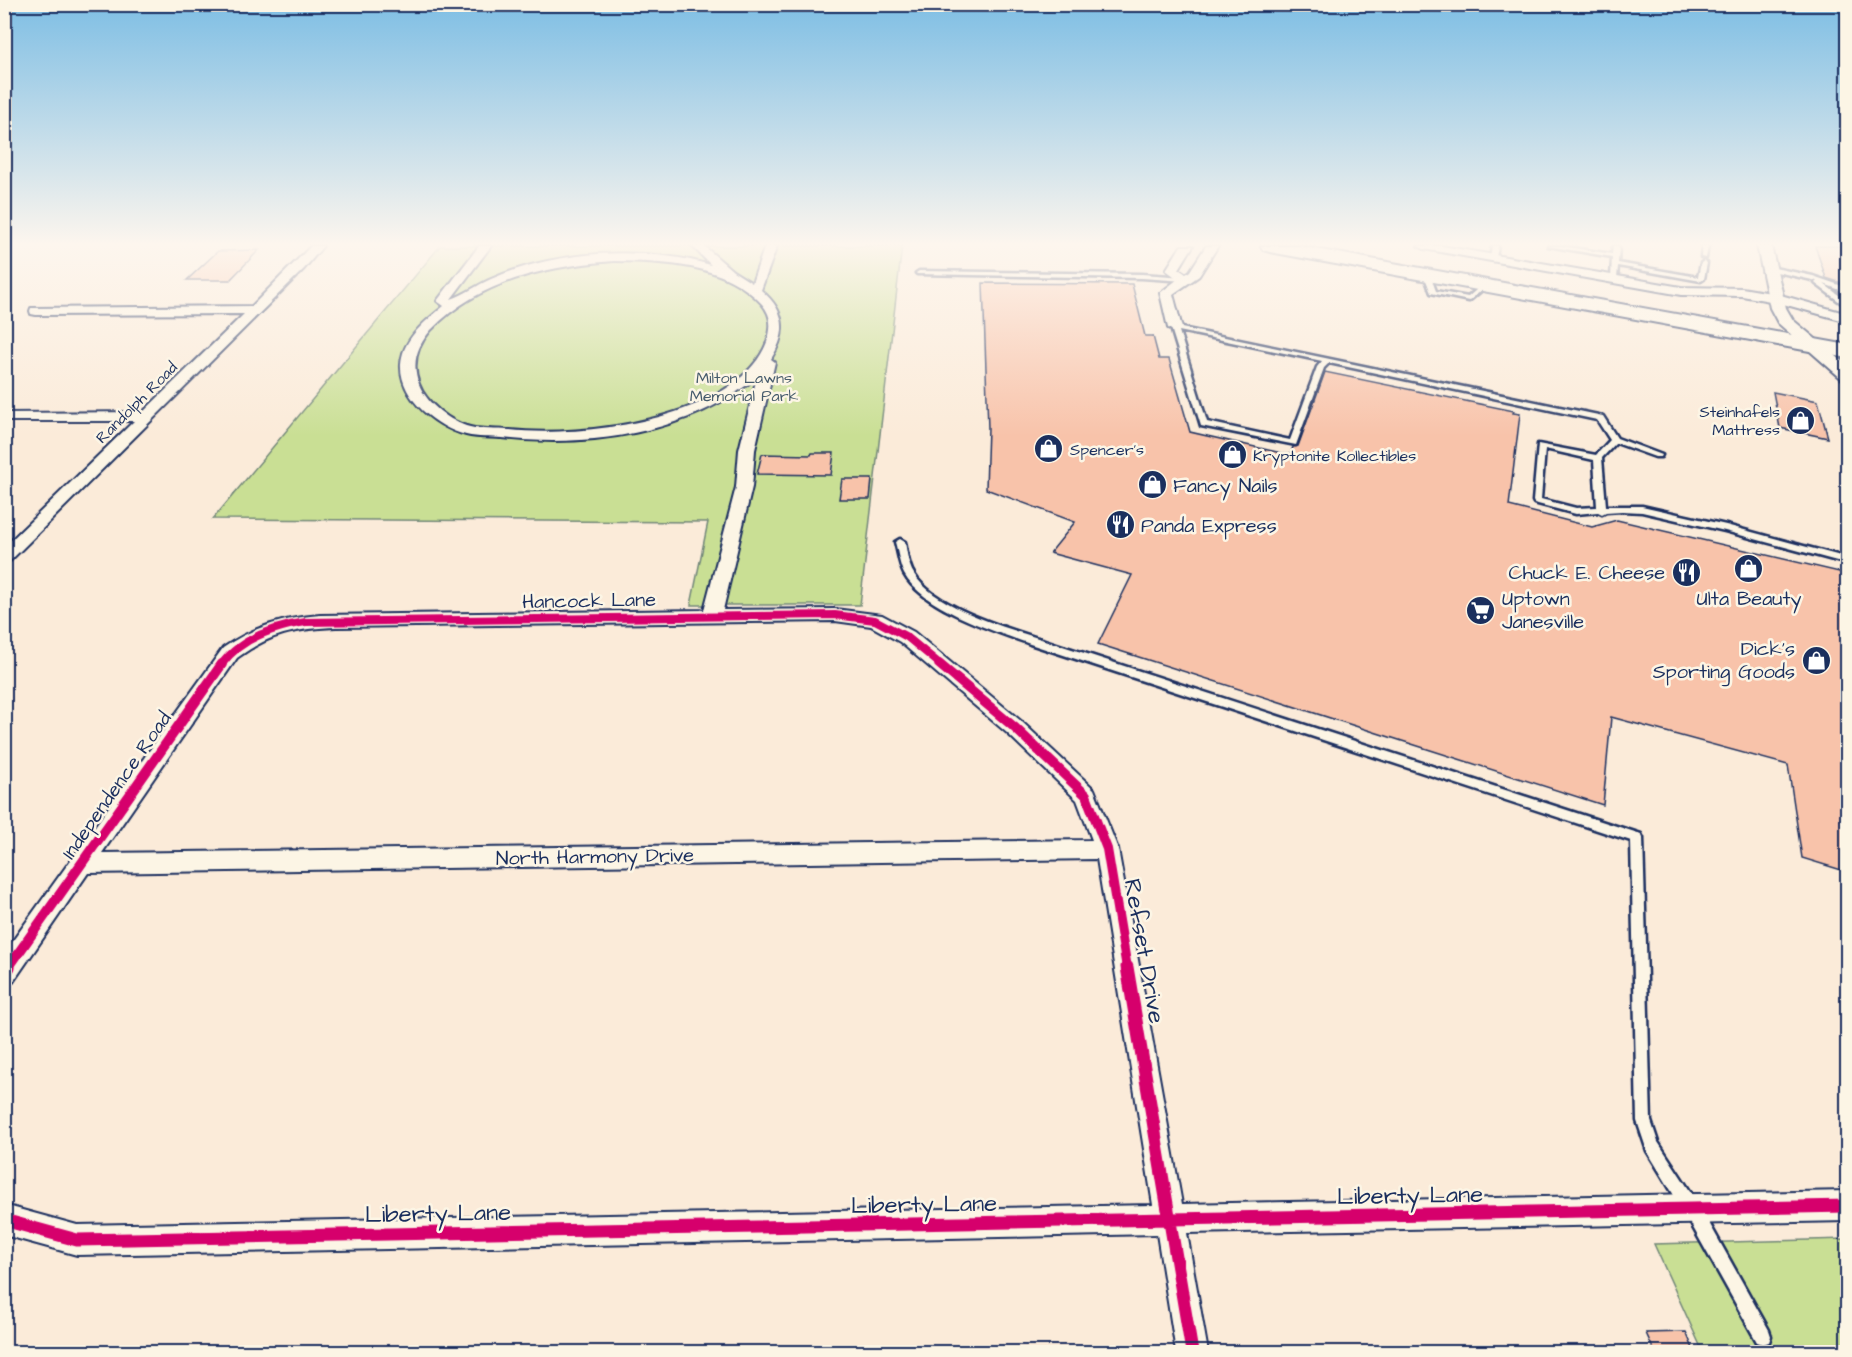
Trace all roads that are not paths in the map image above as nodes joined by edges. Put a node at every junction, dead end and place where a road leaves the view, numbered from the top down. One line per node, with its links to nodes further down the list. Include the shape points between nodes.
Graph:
1 (447, 309): 19 (street, via 421,332 408,352 408,375 416,394 431,411 461,429 556,438 602,433 654,423)
2 (771, 309): 15 (street, via 777,319)
3 (1170, 309): 12 (street)
4 (1615, 309): 14 (main road)
5 (1710, 309): 11 (main road)
6 (1779, 309): 11 (street)
7 (1817, 309): 10 (street)
8 (254, 310): 9 (street); 21 (street, Randolph Road)
9 (36, 311)
10 (1848, 318)
11 (1786, 323): 13 (main road); 14 (street)
12 (1175, 328): 17 (lane); 17 (lane, via 1204,424 1293,443 1321,367)
13 (1848, 334)
14 (1816, 347): 16 (main road); 18 (street)
15 (772, 348): 19 (street, via 756,374); 20 (street)
16 (1848, 352)
17 (1328, 360): 23 (lane, via 1600,418)
18 (1848, 375)
19 (720, 397): 20 (street, via 742,398)
20 (758, 406): 30 (street, via 747,450 744,488)
21 (147, 416): 22 (street); 28 (street, Randolph Road)
22 (4, 417)
23 (1614, 440): 24 (lane); 25 (lane)
24 (1658, 455)
25 (1598, 458): 26 (lane); 26 (lane, via 1541,447 1537,501 1576,511)
26 (1602, 511): 29 (lane, via 1642,509)
27 (900, 542): 37 (lane, via 911,577 932,596 976,620 1637,838 1644,1121 1652,1146)
28 (4, 557)
29 (1848, 561)
30 (712, 616): 31 (street, Hancock Lane, via 296,622); 32 (street, Hancock Lane, via 835,615 875,620)
31 (268, 628): 34 (street, Independence Road, via 230,653)
32 (907, 637): 33 (street, Refset Drive, via 1014,727 1086,795)
33 (1107, 849): 34 (street, North Harmony Drive); 38 (street, Refset Drive)
34 (83, 863): 35 (street, Independence Road)
35 (4, 974)
36 (1848, 1206): 37 (street, Liberty Lane)
37 (1692, 1209): 38 (street, Liberty Lane); 40 (lane)
38 (1170, 1219): 39 (street, Liberty Lane, via 76,1240); 41 (street, Refset Drive)
39 (4, 1220)
40 (1763, 1336)
41 (1192, 1353)

